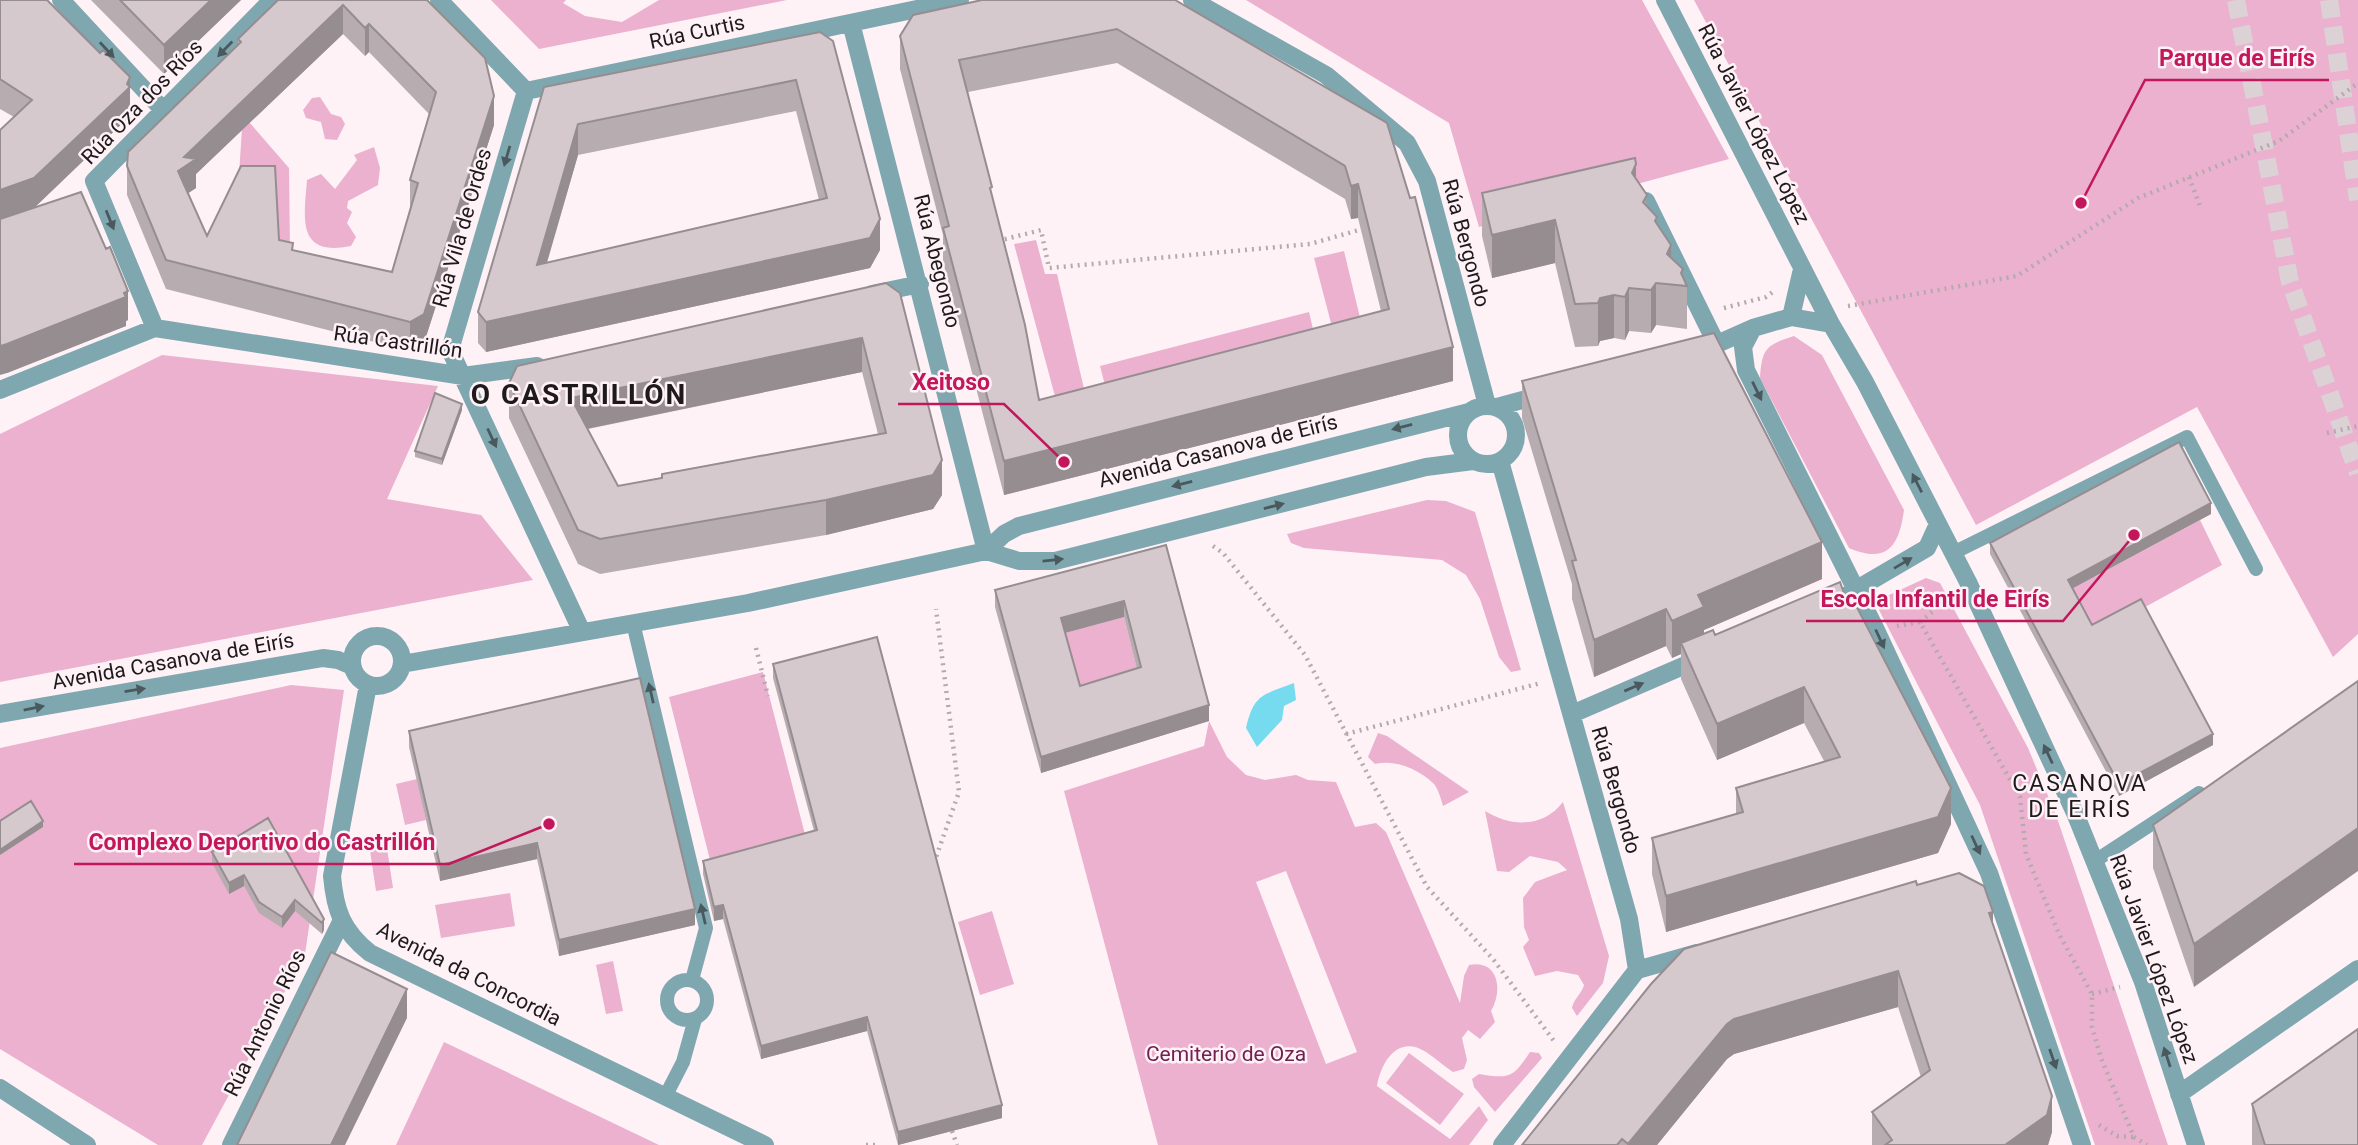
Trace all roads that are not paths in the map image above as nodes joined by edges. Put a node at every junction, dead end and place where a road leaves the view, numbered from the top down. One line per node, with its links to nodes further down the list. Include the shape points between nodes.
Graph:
1 (61, 0): 9 (street, one-way to 9)
2 (272, 0): 9 (street, Rúa Oza dos Ríos, one-way to 9)
3 (439, 0): 8 (street)
4 (960, 0): 7 (street, Rúa Curtis)
5 (1192, 0): 24 (street, Rúa Bergondo, via 1326,75 1407,143 1427,181)
6 (1665, 0): 11 (street, Rúa Javier López López)
7 (851, 23): 8 (street, Rúa Curtis); 12 (street, Rúa Abegondo)
8 (526, 90): 21 (street, Rúa Vila de Ordes, one-way to 21, via 450,350)
9 (164, 111): 16 (street, Rúa Oza dos Ríos, one-way to 16, via 89,186)
10 (1646, 201): 18 (street)
11 (1802, 268): 14 (street); 15 (street, Rúa Javier López López)
12 (920, 284): 13 (street); 29 (street, Rúa Abegondo)
13 (860, 297)
14 (1791, 317): 15 (street); 17 (street)
15 (1831, 324): 28 (street, Rúa Javier López López, one-way to 15)
16 (155, 328): 21 (street, Rúa Castrillón); 22 (street)
17 (1753, 328): 18 (street); 32 (street, one-way to 32, via 1743,347 1746,370)
18 (1717, 345): 19 (street)
19 (1686, 355)
20 (549, 363): 21 (street, Rúa Castrillón)
21 (463, 376): 35 (street, one-way to 35)
22 (0, 390)
23 (1558, 390): 24 (street)
24 (1492, 406): 25 (street); 27 (street, via 1512,419 1516,429 1513,449)
25 (1469, 412): 26 (street, via 1458,438 1465,455); 29 (street, Avenida Casanova de Eirís, one-way to 29, via 1019,526)
26 (1473, 460): 27 (street, via 1481,464); 29 (street, Avenida Casanova de Eirís, one-way to 26, via 1019,561 1055,561 1426,467)
27 (1500, 461): 40 (street, Rúa Bergondo)
28 (1938, 524): 30 (street, Rúa Javier López López); 32 (street, one-way to 28, via 1927,548)
29 (986, 551): 34 (street, Avenida Casanova de Eirís)
30 (1953, 553): 31 (lane, via 2187,437); 43 (street, Rúa Javier López López, one-way to 30)
31 (2256, 569)
32 (1856, 591): 33 (street); 44 (street, one-way to 44)
33 (1828, 604)
34 (633, 623): 35 (street, Avenida Casanova de Eirís); 50 (lane, one-way to 34, via 706,928)
35 (582, 632): 37 (street, Avenida Casanova de Eirís)
36 (1716, 652): 40 (street, one-way to 36)
37 (402, 664): 38 (street, via 396,644 373,636 354,650); 39 (street, via 392,681)
38 (352, 666): 39 (street); 41 (street, Avenida Casanova de Eirís, one-way to 38, via 323,658)
39 (368, 685): 46 (street, Avenida da Concordia, via 332,876)
40 (1572, 713): 49 (street, Rúa Bergondo, via 1629,919)
41 (0, 714)
42 (2199, 793): 43 (lane)
43 (2095, 862): 53 (street, Rúa Javier López López, one-way to 43, via 2143,982)
44 (1989, 873): 45 (street); 59 (street, one-way to 59)
45 (1966, 880)
46 (341, 922): 54 (street, Avenida da Concordia, via 353,940 370,953); 56 (street, Rúa Antonio Ríos)
47 (1719, 947): 49 (street)
48 (2358, 969): 53 (street)
49 (1637, 970): 58 (street)
50 (692, 980): 51 (lane, via 701,985 707,1000); 51 (lane, via 672,986 667,999 679,1018)
51 (695, 1018): 54 (lane, via 683,1062)
52 (0, 1088): 55 (street)
53 (2179, 1094): 60 (street, Rúa Javier López López)
54 (665, 1097): 57 (street, Avenida da Concordia)
55 (87, 1145)
56 (231, 1145)
57 (765, 1145)
58 (1502, 1145)
59 (2082, 1145)
60 (2196, 1145)

